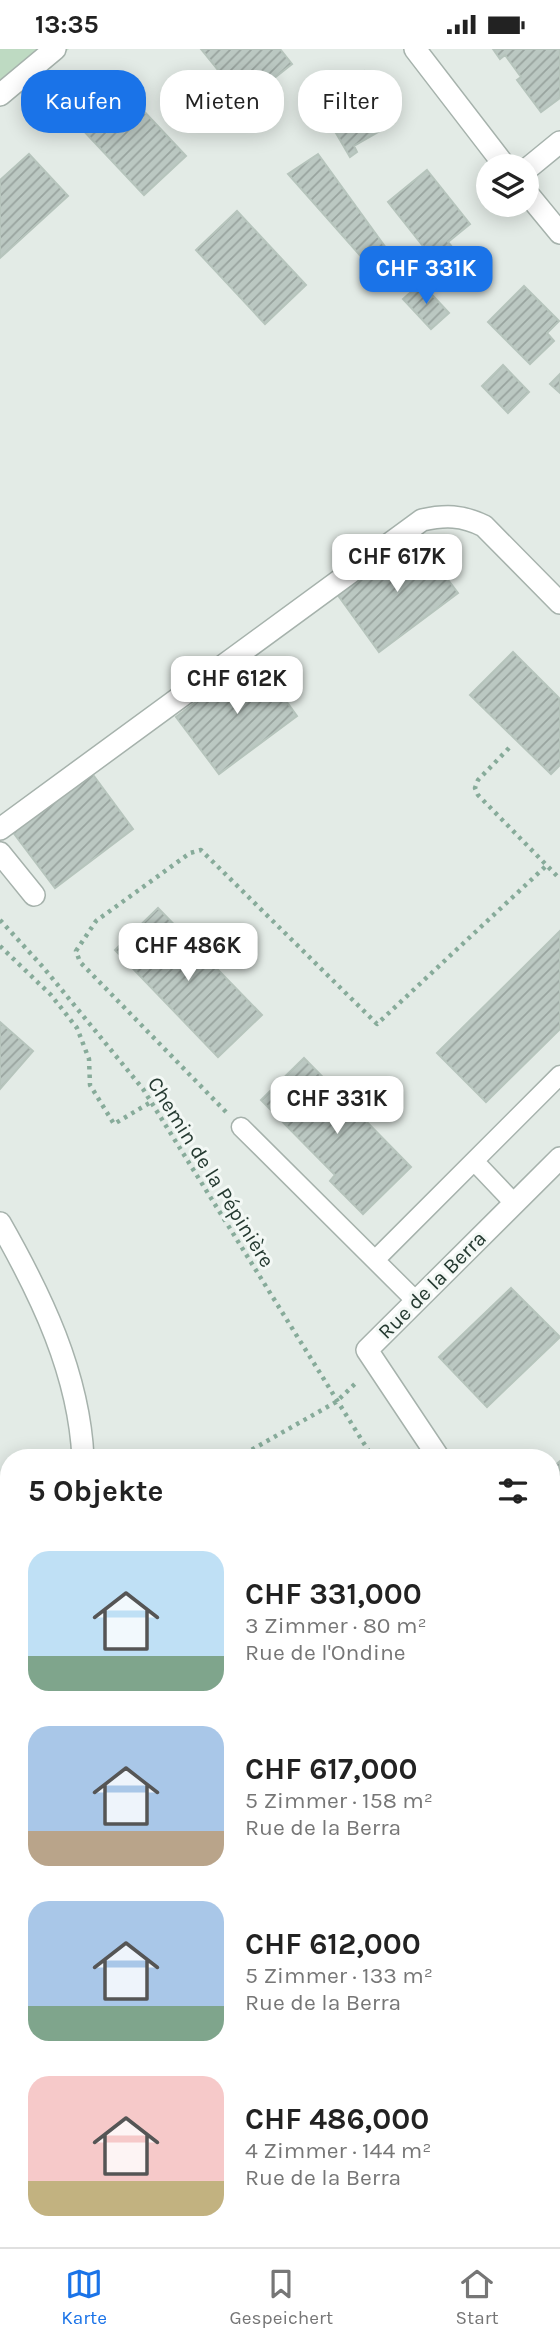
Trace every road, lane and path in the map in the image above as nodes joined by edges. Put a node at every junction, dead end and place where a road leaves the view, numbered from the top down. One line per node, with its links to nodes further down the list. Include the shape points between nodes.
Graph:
1 (55, 49): 3 (street)
2 (415, 49): 5 (street)
3 (0, 95)
4 (560, 142): 6 (street)
5 (496, 154)
6 (539, 159)
7 (539, 208): 8 (street)
8 (560, 233)
9 (560, 603): 11 (street, via 484,526 469,518 445,515 422,520)
10 (509, 748): 13 (path, via 475,787)
11 (0, 829)
12 (0, 853): 15 (street)
13 (546, 866): 14 (path); 20 (path, via 377,1024 201,851 190,853 96,921 76,951 80,962)
14 (560, 879)
15 (34, 895)
16 (0, 920): 19 (path, Chemin de la Pépinière)
17 (0, 946): 19 (path, via 51,995 77,1028 89,1059 90,1085 114,1124)
18 (560, 1075): 22 (lane)
19 (151, 1103): 27 (path, Chemin de la Pépinière)
20 (241, 1127): 25 (lane)
21 (560, 1158): 23 (street, Rue de la Berra)
22 (475, 1162): 23 (lane); 25 (lane)
23 (514, 1203): 26 (street, Rue de la Berra)
24 (0, 1223): 28 (street, via 37,1289 72,1385)
25 (375, 1260): 26 (lane)
26 (416, 1301): 31 (street, Rue de la Berra, via 367,1350)
27 (336, 1402): 29 (path); 30 (path, Chemin de la Pépinière)
28 (82, 1449)
29 (253, 1449)
30 (367, 1449)
31 (433, 1449)

